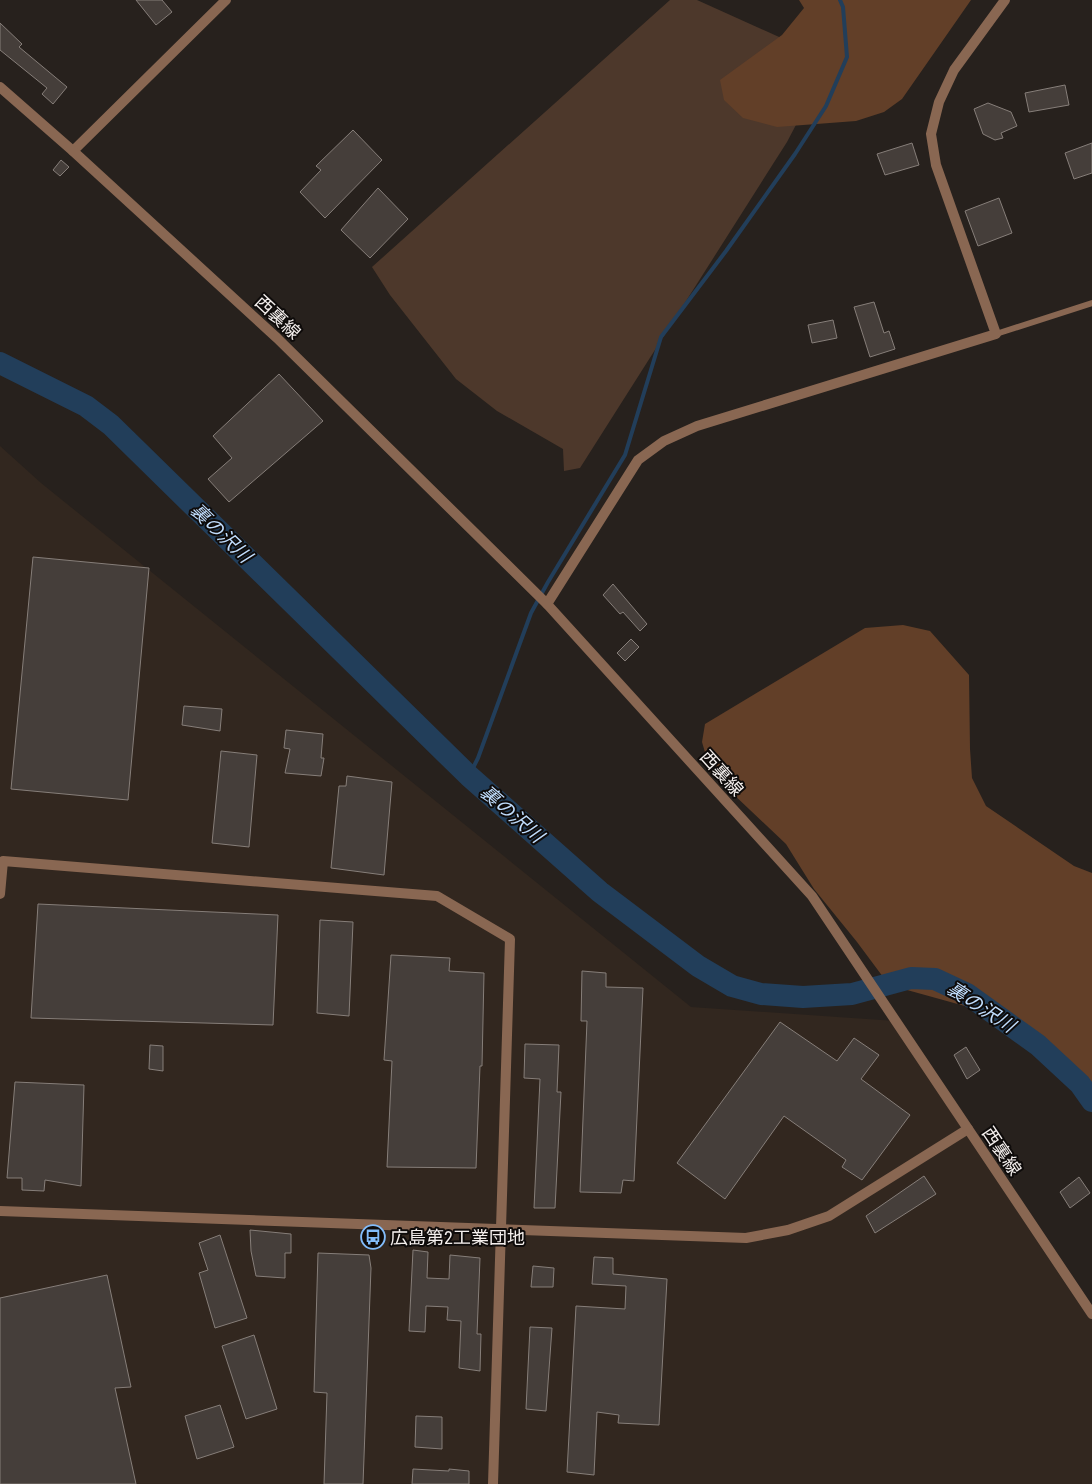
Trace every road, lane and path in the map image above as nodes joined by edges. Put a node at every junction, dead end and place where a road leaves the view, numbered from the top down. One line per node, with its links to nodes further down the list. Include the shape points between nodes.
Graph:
1 (226, 0): 4 (street)
2 (1005, 0): 6 (street, via 954,70 939,102 931,134 936,165)
3 (0, 87): 4 (street, 西裏線)
4 (73, 151): 7 (street, 西裏線, via 277,338)
5 (1092, 303): 6 (lane)
6 (996, 334): 7 (street, via 697,426 664,441 638,460)
7 (547, 604): 9 (street, 西裏線, via 812,896)
8 (0, 894): 11 (street, via 3,861 437,896 510,940)
9 (968, 1129): 11 (street, via 829,1216 788,1230 746,1238); 12 (street, 西裏線)
10 (0, 1211): 11 (street)
11 (502, 1230): 13 (street)
12 (1092, 1314)
13 (492, 1484)

